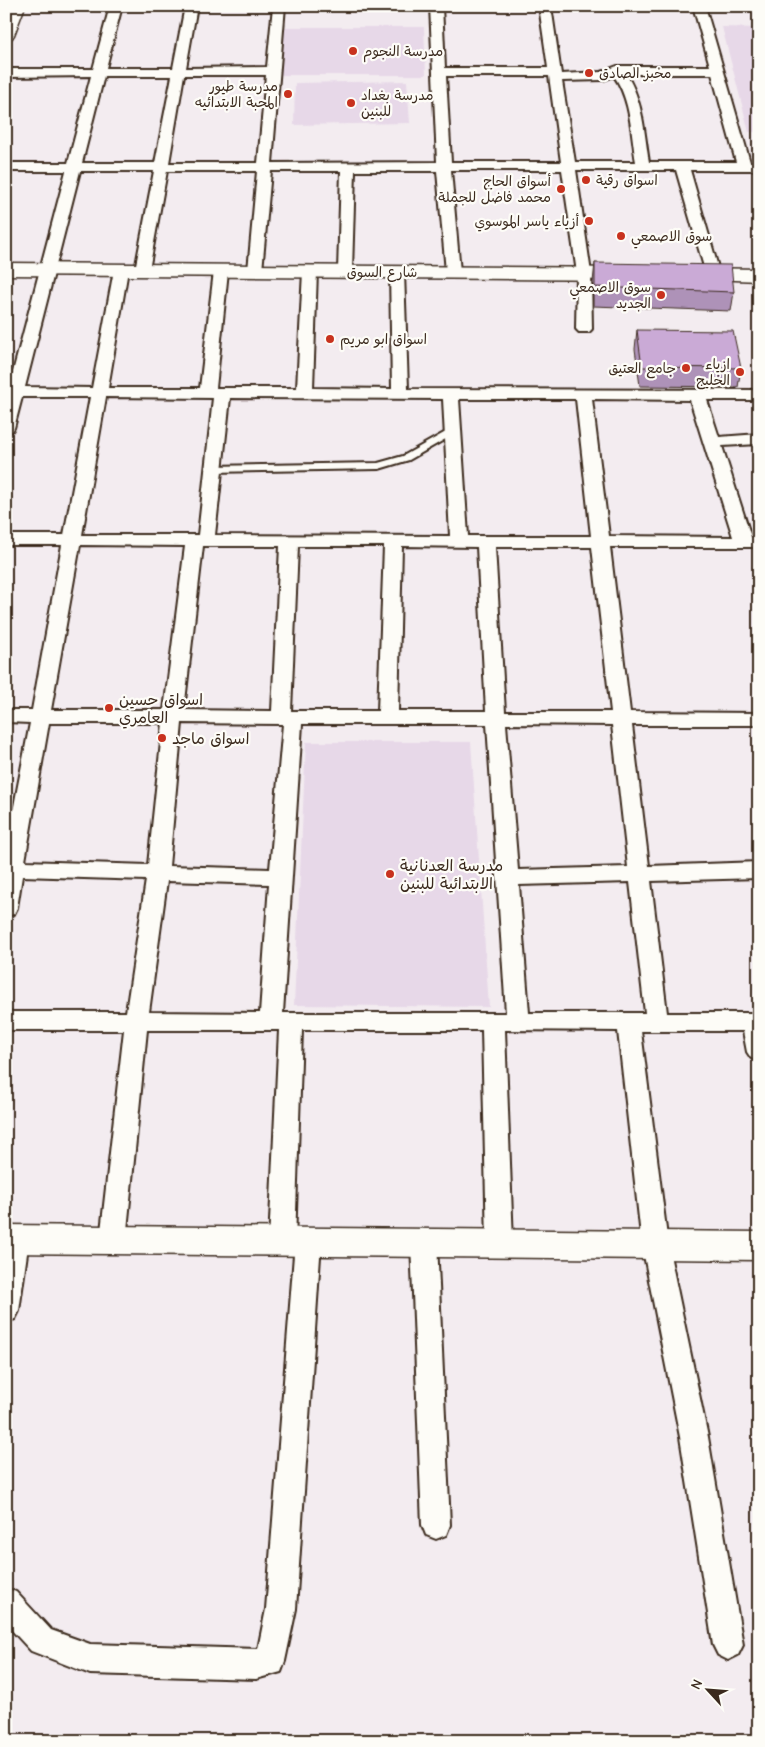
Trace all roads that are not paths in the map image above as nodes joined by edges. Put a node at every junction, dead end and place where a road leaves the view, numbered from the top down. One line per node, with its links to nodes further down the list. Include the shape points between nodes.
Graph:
1 (17, 6): 8 (street)
2 (116, 6): 15 (street)
3 (191, 6): 12 (street)
4 (279, 6): 11 (street)
5 (436, 6): 13 (street)
6 (545, 6): 16 (street)
7 (700, 6): 10 (street)
8 (6, 35)
9 (617, 70): 10 (street); 16 (street, via 603,76); 18 (street, via 629,88)
10 (717, 70): 20 (street)
11 (272, 71): 12 (street); 25 (street)
12 (178, 72): 15 (street); 24 (street)
13 (439, 72): 16 (street); 27 (street)
14 (6, 73): 15 (street)
15 (98, 73): 23 (street)
16 (555, 75): 17 (street)
17 (568, 166): 18 (street); 27 (street); 38 (street)
18 (644, 166): 19 (street)
19 (682, 166): 20 (street); 41 (street)
20 (744, 166): 21 (street)
21 (759, 166)
22 (6, 167): 23 (street)
23 (74, 167): 24 (street); 29 (street)
24 (161, 167): 25 (street); 31 (street)
25 (264, 167): 26 (street); 33 (street)
26 (348, 167): 27 (street); 35 (street)
27 (444, 167): 37 (street)
28 (6, 269): 29 (street, شارع السوق)
29 (47, 269): 30 (street, شارع السوق); 44 (street)
30 (121, 270): 31 (street, شارع السوق); 45 (street)
31 (142, 270): 32 (street, شارع السوق)
32 (221, 270): 33 (street, شارع السوق); 46 (street)
33 (255, 271): 34 (street, شارع السوق)
34 (310, 271): 35 (street, شارع السوق); 47 (street)
35 (345, 272): 36 (street, شارع السوق)
36 (397, 272): 37 (street, شارع السوق); 48 (street)
37 (452, 272): 38 (street, شارع السوق)
38 (584, 273): 39 (street, شارع السوق); 43 (street)
39 (653, 274)
40 (673, 274): 41 (street)
41 (713, 274): 42 (street)
42 (759, 275)
43 (584, 329)
44 (11, 392): 45 (street); 53 (street)
45 (99, 392): 46 (street); 59 (street)
46 (215, 393): 47 (street); 57 (street)
47 (305, 393): 48 (street)
48 (400, 393): 49 (street)
49 (451, 394): 50 (street); 54 (street)
50 (584, 394): 51 (street); 65 (street)
51 (697, 395): 52 (street); 56 (street)
52 (759, 395)
53 (6, 428)
54 (453, 431): 57 (lane, via 406,458 379,466); 63 (street)
55 (759, 439): 56 (street)
56 (712, 442): 66 (street)
57 (214, 470): 60 (street)
58 (6, 540): 59 (street)
59 (72, 540): 60 (street); 68 (street)
60 (200, 540): 61 (street); 69 (street)
61 (289, 540): 62 (street); 70 (street)
62 (393, 541): 63 (street); 71 (street)
63 (459, 541): 64 (street)
64 (486, 541): 65 (street); 72 (street)
65 (601, 541): 66 (street); 73 (street)
66 (751, 542)
67 (6, 716): 68 (street)
68 (40, 716): 69 (street); 75 (street)
69 (173, 716): 70 (street); 77 (street)
70 (287, 717): 71 (street); 79 (street)
71 (388, 718): 72 (street)
72 (496, 718): 73 (street); 80 (street)
73 (622, 718): 74 (street); 78 (street)
74 (759, 719)
75 (10, 869): 77 (street); 81 (street)
76 (759, 870): 78 (street)
77 (158, 873): 79 (street); 84 (street)
78 (640, 874): 80 (street); 87 (street)
79 (280, 877): 83 (street)
80 (508, 878): 85 (street)
81 (6, 908)
82 (6, 1021): 84 (street)
83 (281, 1021): 84 (street); 89 (street); 93 (street)
84 (136, 1022): 92 (street)
85 (518, 1022): 86 (street); 89 (street)
86 (628, 1022): 87 (street); 96 (street)
87 (657, 1022): 88 (street)
88 (756, 1022): 90 (street)
89 (493, 1023): 95 (street)
90 (759, 1052)
91 (11, 1239): 92 (street); 98 (street)
92 (113, 1240): 93 (street)
93 (295, 1242): 94 (street); 100 (street, via 281,1608 270,1660 256,1664 90,1659 41,1641)
94 (424, 1242): 95 (street); 99 (street)
95 (500, 1243): 96 (street)
96 (655, 1245): 97 (street); 101 (street, via 694,1437)
97 (759, 1246)
98 (6, 1311)
99 (436, 1525)
100 (6, 1602)
101 (728, 1645)

